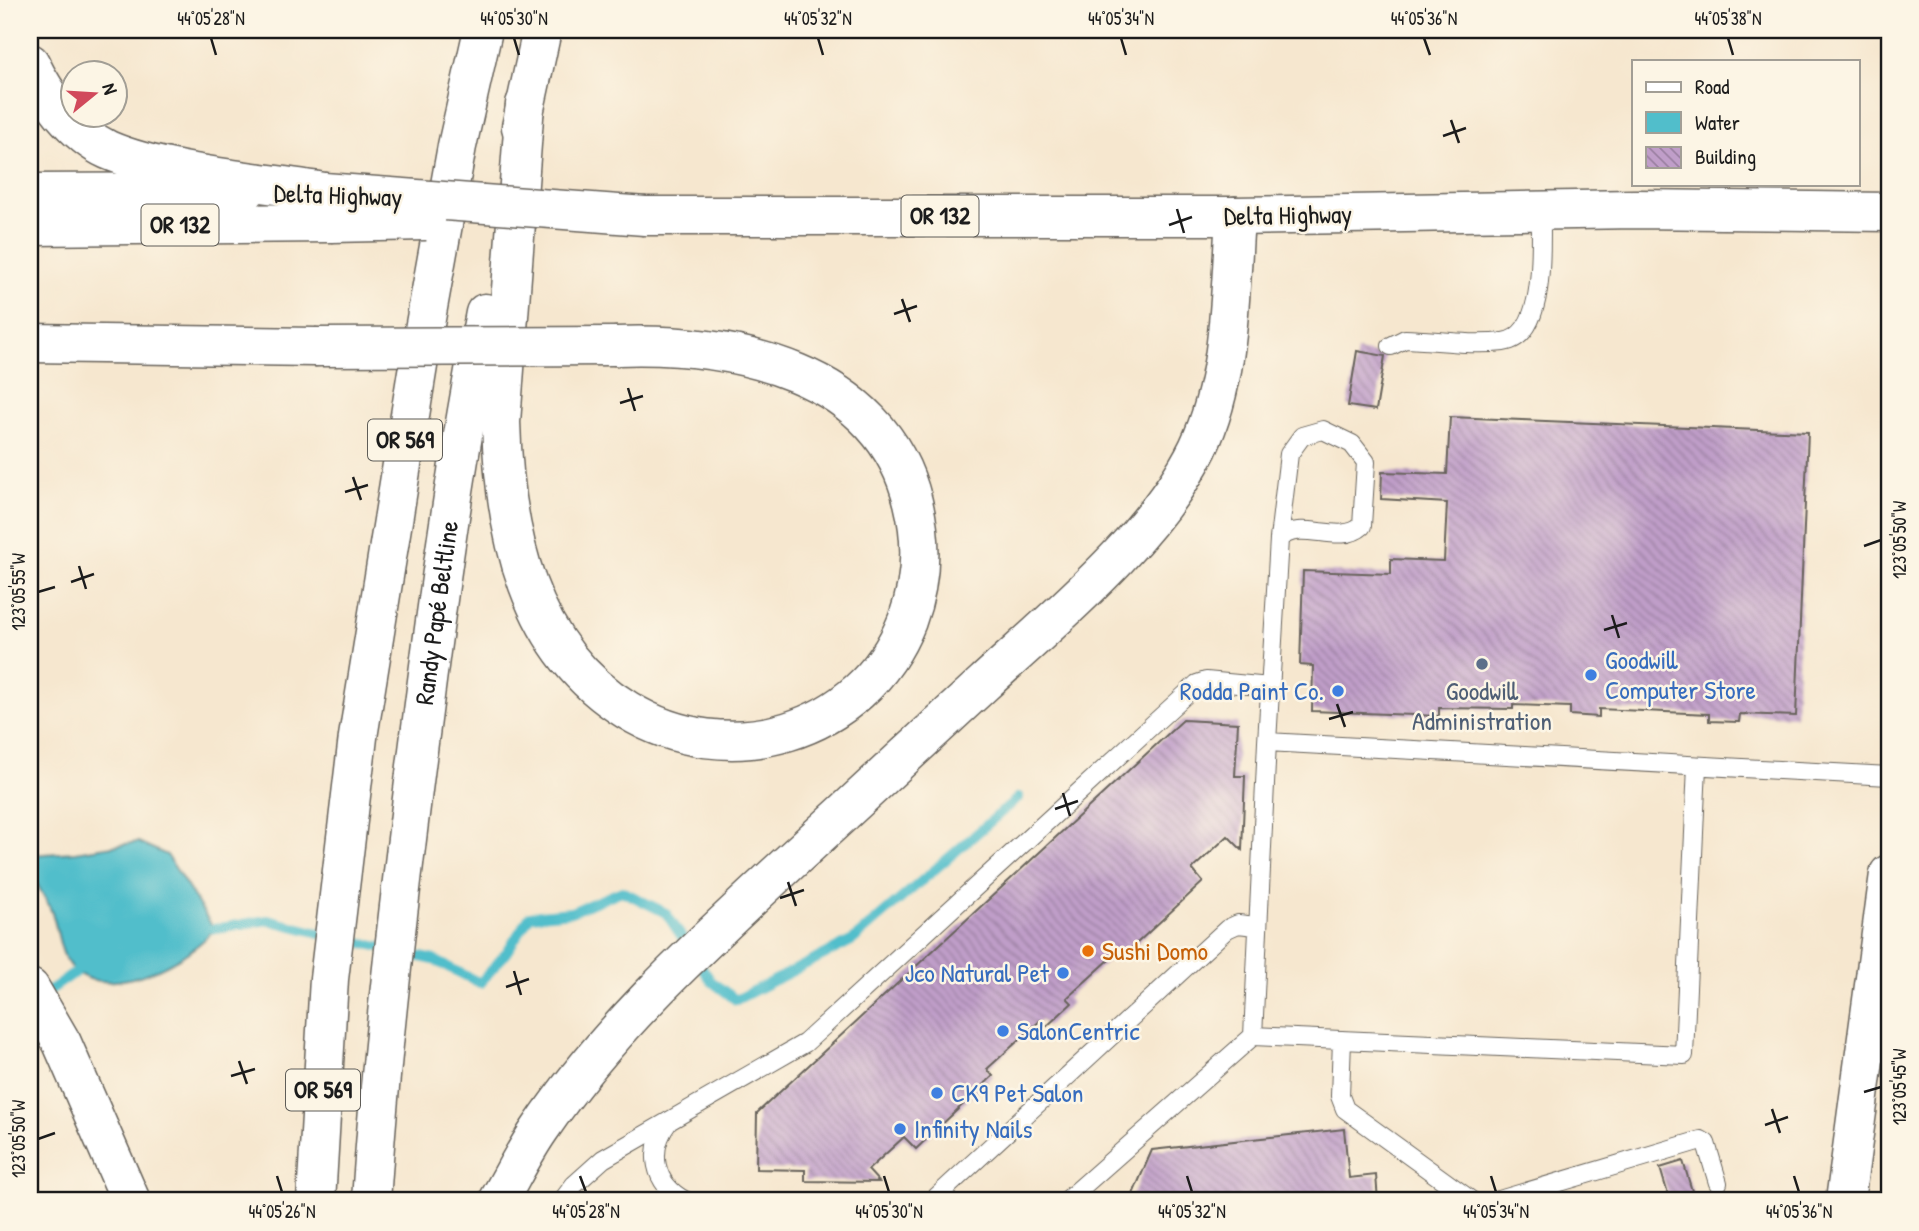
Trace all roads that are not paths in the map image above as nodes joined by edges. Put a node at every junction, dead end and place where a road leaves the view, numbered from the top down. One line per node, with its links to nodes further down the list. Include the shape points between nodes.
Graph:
1 (457, 30): 6 (main road)
2 (483, 30): 6 (main road, OR 569)
3 (542, 30): 5 (main road, Randy Papé Beltline / OR 569)
4 (30, 63): 8 (main road, via 55,104 88,138 107,149)
5 (525, 104): 13 (main road, bridge, via 501,422 509,521 531,596 546,627 586,678 647,723 714,741 744,741 796,731 821,718 879,668 906,623 920,556 919,525 895,457 854,407 792,370 720,350 617,346 314,347); 29 (main road, Randy Papé Beltline / OR 569, via 469,395 430,656 386,1021)
6 (457, 146): 28 (main road, OR 569, via 375,621 342,854 329,979)
7 (30, 193): 8 (main road, Delta Highway / OR 132)
8 (328, 208): 11 (main road, Delta Highway / OR 132, bridge, via 645,216); 12 (main road, Delta Highway / OR 132)
9 (1541, 211): 10 (main road, Delta Highway / OR 132); 11 (main road, Delta Highway / OR 132); 14 (lane, via 1537,300 1524,331 1506,342 1405,339)
10 (1889, 212)
11 (1235, 216): 30 (main road, via 1229,304 1215,394 1199,446 1164,502 1134,539 1040,632 674,973 572,1085)
12 (30, 226)
13 (30, 343)
14 (1391, 346)
15 (1279, 539): 15 (lane, via 1289,532 1348,533 1362,527 1366,462 1347,440 1317,431 1292,446); 16 (lane)
16 (1270, 687): 17 (lane); 25 (lane, via 1197,684 805,1043)
17 (1267, 742): 18 (lane); 21 (lane)
18 (1697, 766): 19 (lane); 24 (lane, via 1684,1055)
19 (1889, 776)
20 (1889, 874): 37 (main road)
21 (1256, 926): 23 (lane); 33 (lane, via 1238,924 1227,929)
22 (30, 988): 27 (main road, via 62,1044)
23 (1253, 1036): 24 (lane); 34 (lane)
24 (1342, 1040): 35 (lane, via 1340,1096 1345,1109)
25 (671, 1118): 31 (lane, via 603,1159); 32 (lane, via 657,1139 655,1162 664,1184)
26 (1718, 1182): 36 (lane, via 1706,1143 1701,1140)
27 (131, 1201)
28 (316, 1201)
29 (371, 1201)
30 (498, 1201)
31 (562, 1201)
32 (686, 1201)
33 (932, 1201)
34 (1066, 1201)
35 (1472, 1201)
36 (1496, 1201)
37 (1845, 1201)

